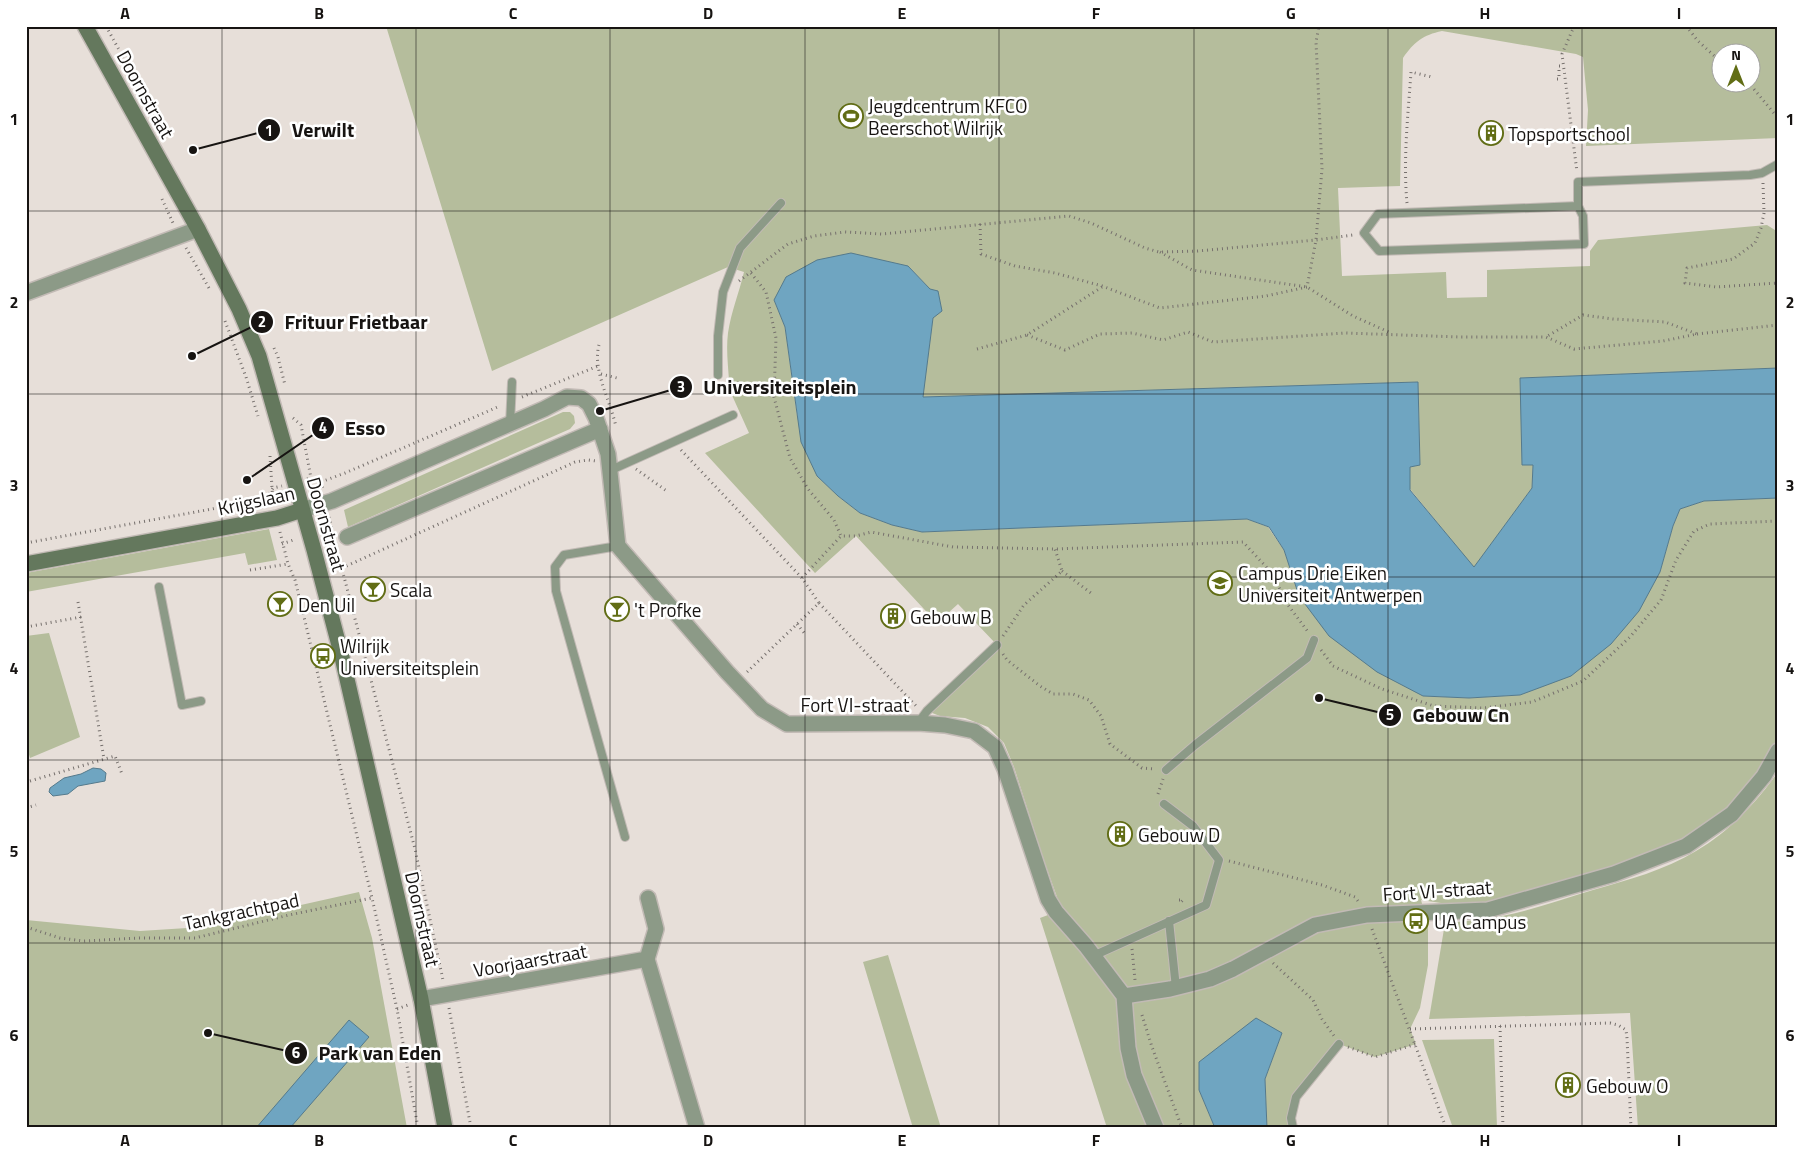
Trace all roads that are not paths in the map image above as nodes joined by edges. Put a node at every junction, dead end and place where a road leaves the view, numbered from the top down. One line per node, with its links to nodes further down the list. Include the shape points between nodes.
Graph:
1 (84, 26): 5 (street, Doornstraat)
2 (1778, 164): 4 (lane, via 1750,175 1578,182)
3 (782, 204): 7 (lane, via 740,248 722,292)
4 (1578, 206): 4 (lane, via 1583,216 1584,244 1379,251 1364,233 1378,214)
5 (198, 229): 6 (street); 13 (street, Doornstraat, via 259,356)
6 (26, 293)
7 (718, 375)
8 (512, 382): 10 (lane)
9 (733, 416): 12 (lane)
10 (510, 424): 11 (street, Krijgslaan, via 567,397 581,398 589,404); 13 (street, Krijgslaan, via 327,503)
11 (600, 429): 12 (street); 14 (street)
12 (610, 466): 15 (street)
13 (302, 510): 16 (street, Krijgslaan, via 277,518); 32 (street, Doornstraat, via 341,653)
14 (339, 539)
15 (618, 546): 21 (street, Fort VI-straat, via 762,710 787,724); 25 (lane, via 564,555 555,567 556,591)
16 (26, 564)
17 (159, 587): 20 (lane, via 182,705)
18 (1314, 640): 23 (lane, via 1308,658)
19 (997, 645): 21 (lane)
20 (200, 701)
21 (918, 723): 28 (street, Fort VI-straat, via 974,731 995,747 1048,899)
22 (1778, 751): 30 (street, Fort VI-straat, via 1764,776 1732,814 1686,846 1614,874 1488,910 1367,915 1314,925 1210,979)
23 (1166, 770)
24 (1164, 804): 27 (lane, via 1193,826 1219,860 1206,905)
25 (625, 837)
26 (648, 898): 29 (street, via 656,930)
27 (1169, 921): 28 (lane); 30 (lane)
28 (1093, 956): 31 (street, Fort VI-straat)
29 (646, 959): 32 (street, Voorjaarstraat); 35 (street)
30 (1176, 988): 31 (street, Fort VI-straat)
31 (1130, 995): 36 (street, via 1128,1048 1134,1075)
32 (421, 999): 34 (street, Doornstraat)
33 (1340, 1044): 37 (lane, via 1296,1097 1291,1118)
34 (445, 1128)
35 (697, 1128)
36 (1156, 1128)
37 (1293, 1128)

